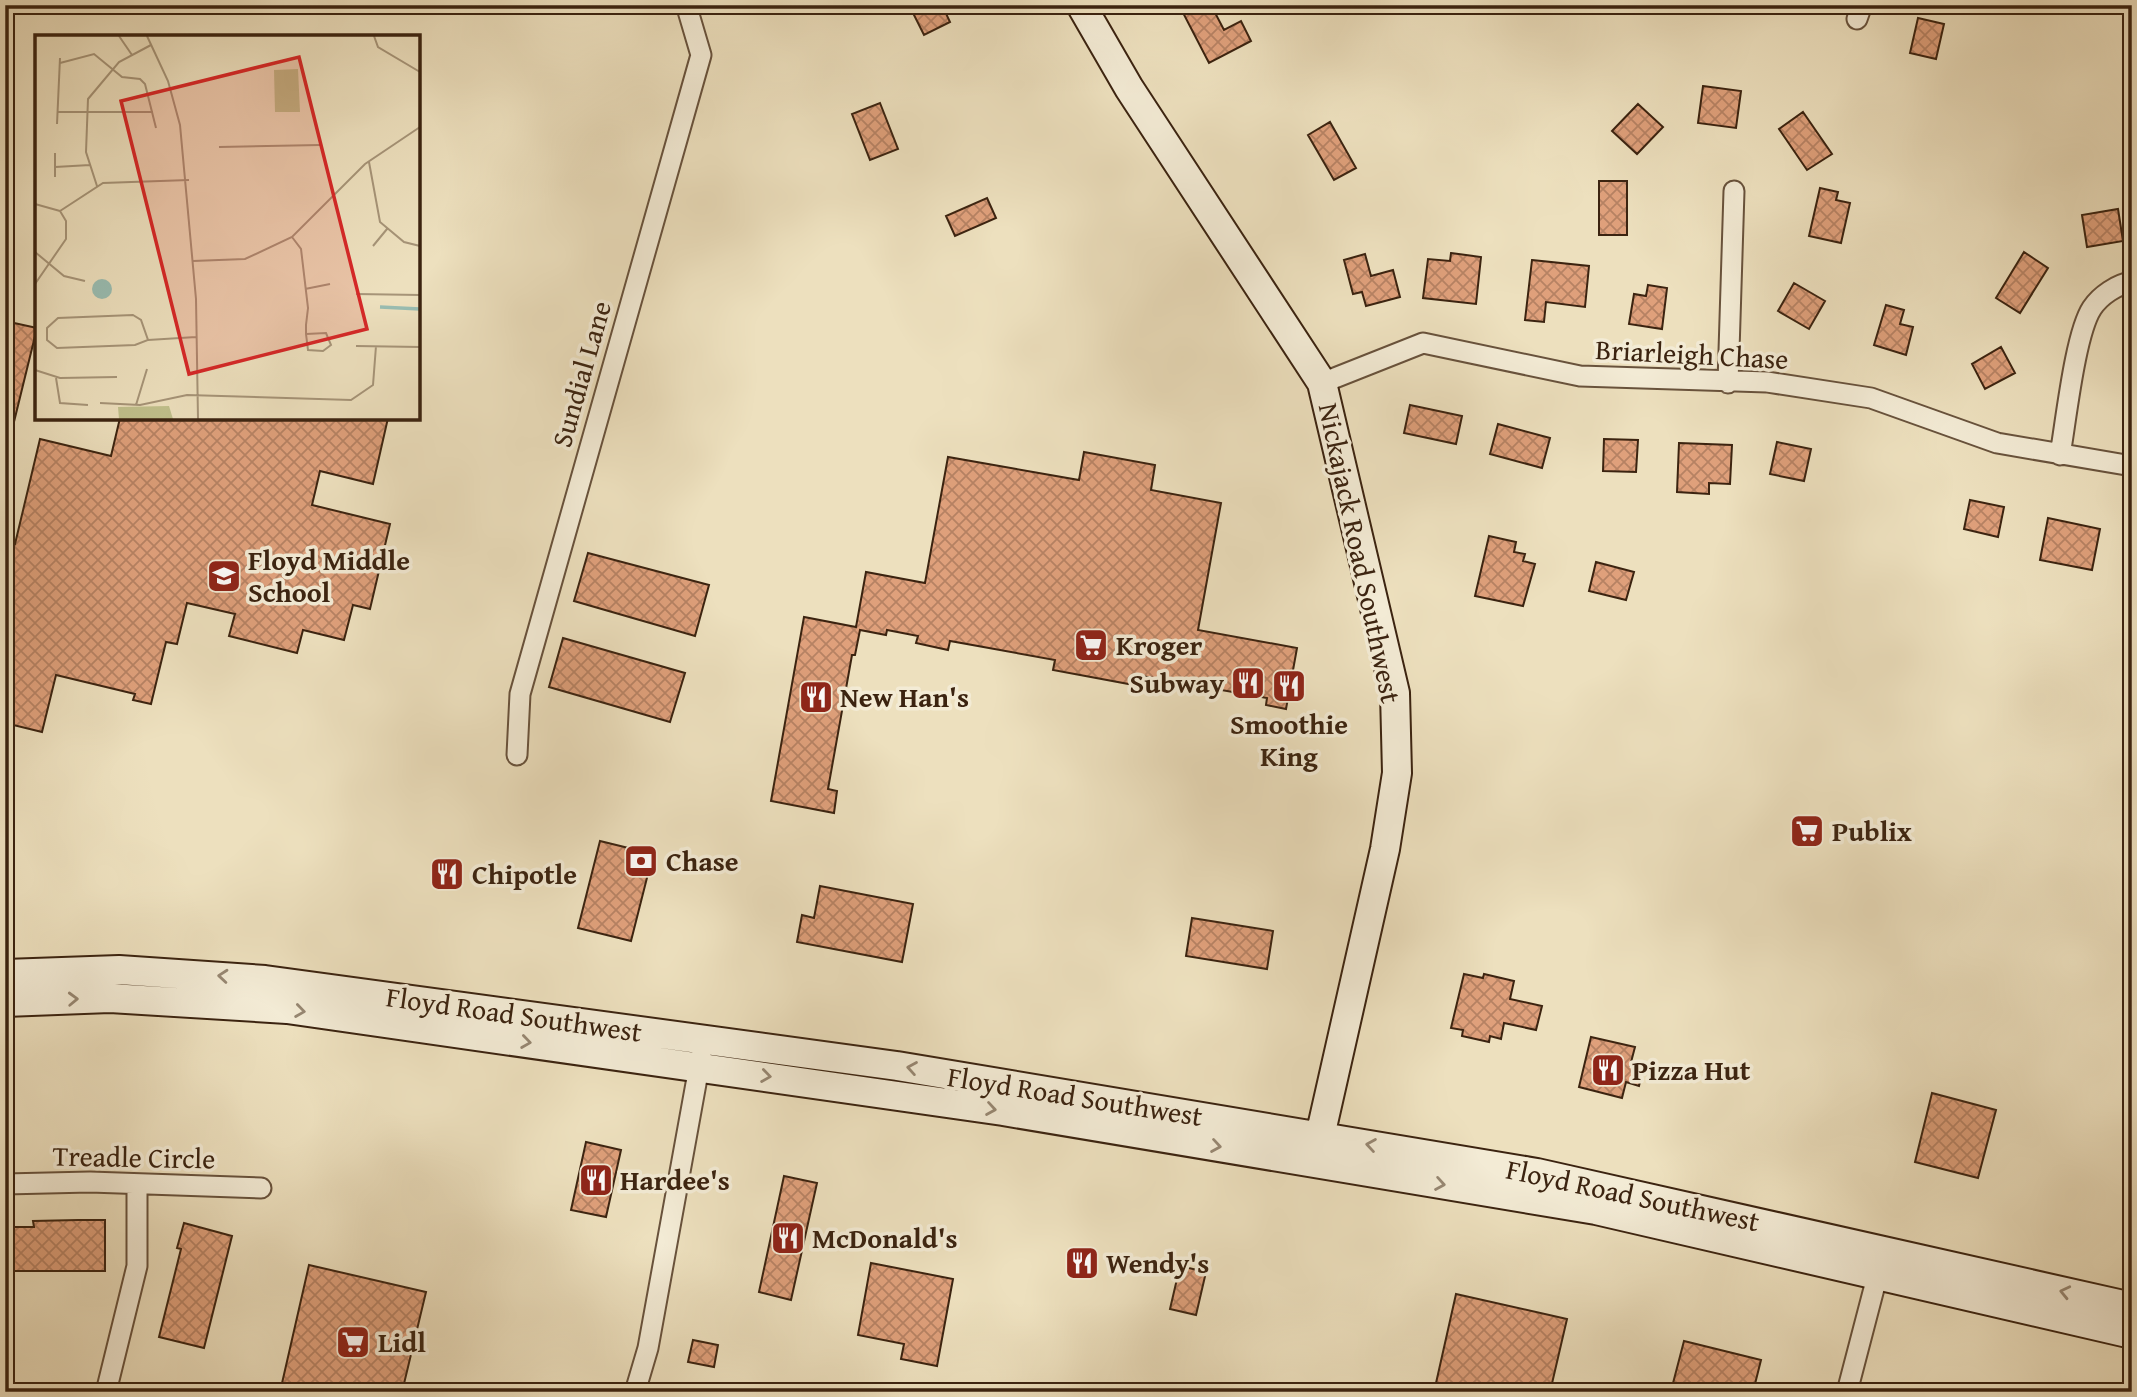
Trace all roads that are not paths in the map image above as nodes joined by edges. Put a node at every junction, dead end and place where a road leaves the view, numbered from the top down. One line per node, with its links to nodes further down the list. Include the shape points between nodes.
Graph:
1 (1081, 5): 5 (main road, Nickajack Road Southwest, via 1129,88)
2 (688, 11): 9 (street, Sundial Lane, via 701,55 520,694)
3 (1734, 191): 6 (street)
4 (2132, 282): 7 (street, via 2105,294 2092,308 2083,330)
5 (1322, 383): 6 (street, Briarleigh Chase, via 1423,343 1580,376); 13 (main road, Nickajack Road Southwest, via 1395,693 1397,773 1385,849)
6 (1728, 383): 7 (street, Briarleigh Chase, via 1767,382 1871,398 1997,443)
7 (2060, 455): 8 (street, Briarleigh Chase)
8 (2132, 466)
9 (517, 755)
10 (5, 974): 12 (main road, Floyd Road Southwest, one-way to 10, via 253,979 119,970)
11 (5, 1002): 12 (main road, Floyd Road Southwest, one-way to 12, via 110,998 287,1009)
12 (701, 1053): 13 (main road, Floyd Road Southwest, via 897,1066); 21 (street, via 648,1348)
13 (1317, 1149): 17 (main road, Floyd Road Southwest, one-way to 17); 18 (main road, Floyd Road Southwest, one-way to 13, via 1549,1175)
14 (5, 1184): 15 (street, Treadle Circle)
15 (137, 1184): 16 (street, Treadle Circle); 20 (street, via 137,1266)
16 (261, 1188)
17 (1877, 1277): 19 (main road, Floyd Road Southwest); 22 (street)
18 (2132, 1307)
19 (2132, 1334)
20 (106, 1392)
21 (635, 1392)
22 (1847, 1392)

